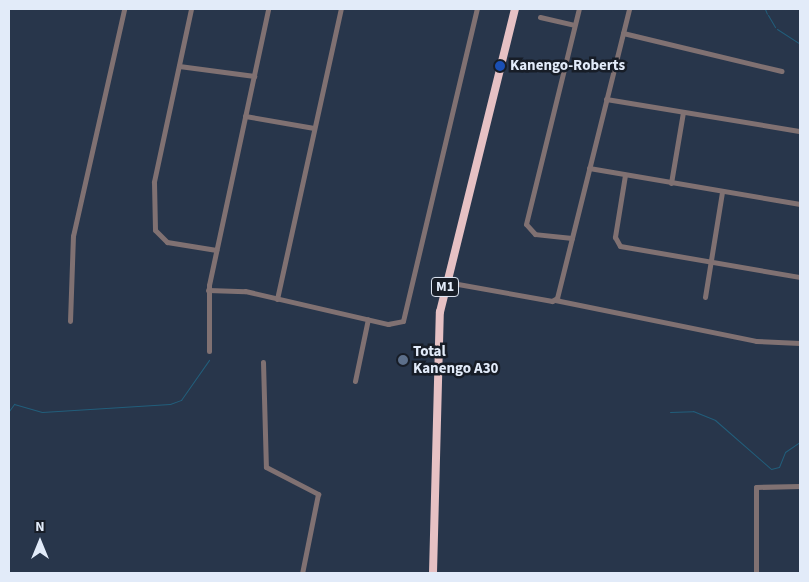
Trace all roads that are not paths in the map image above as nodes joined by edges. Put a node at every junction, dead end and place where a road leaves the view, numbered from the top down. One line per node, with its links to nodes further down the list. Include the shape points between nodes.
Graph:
1 (124, 9): 36 (street, via 73,236)
2 (191, 9): 13 (street)
3 (268, 9): 15 (street)
4 (341, 9): 19 (street)
5 (477, 9): 35 (street, via 406,314 393,324)
6 (509, 9): 30 (highway, M1)
7 (515, 9): 30 (highway, M1)
8 (578, 9): 11 (street)
9 (629, 9): 12 (street)
10 (540, 17): 11 (street)
11 (574, 25): 26 (street, via 526,224 535,234)
12 (623, 33): 14 (street); 16 (street)
13 (179, 66): 15 (street); 27 (street, via 154,182 155,230 167,242)
14 (781, 71)
15 (254, 76): 18 (street)
16 (606, 99): 17 (street); 21 (street)
17 (683, 112): 20 (street); 23 (street)
18 (245, 116): 19 (street); 27 (street)
19 (314, 128): 33 (street)
20 (800, 131)
21 (589, 168): 22 (street); 26 (street)
22 (625, 175): 23 (street); 28 (street, via 617,244)
23 (671, 183): 24 (street)
24 (722, 192): 25 (street); 28 (street)
25 (800, 204)
26 (572, 238): 34 (street)
27 (216, 250): 31 (street)
28 (710, 262): 29 (street); 32 (street)
29 (800, 277)
30 (443, 282): 34 (street); 43 (highway, M1, via 432,354); 44 (highway, M1, via 437,353)
31 (208, 290): 33 (street, via 245,291); 38 (street)
32 (705, 297)
33 (277, 299): 35 (street)
34 (555, 300): 37 (street, via 756,341)
35 (368, 319): 40 (street)
36 (70, 321)
37 (800, 343)
38 (209, 351)
39 (263, 362): 42 (street, via 266,467 318,494)
40 (355, 380)
41 (800, 486): 45 (street, via 756,486)
42 (302, 573)
43 (429, 573)
44 (433, 573)
45 (756, 573)

